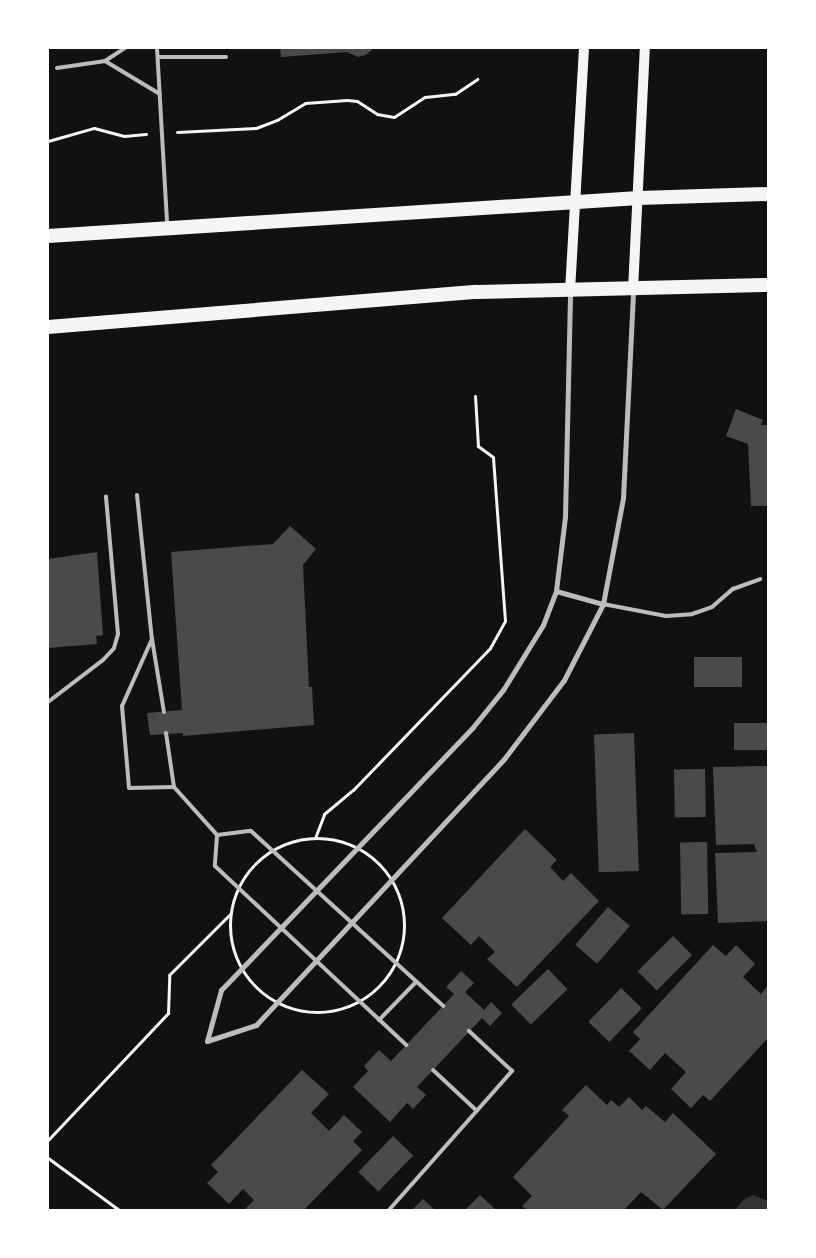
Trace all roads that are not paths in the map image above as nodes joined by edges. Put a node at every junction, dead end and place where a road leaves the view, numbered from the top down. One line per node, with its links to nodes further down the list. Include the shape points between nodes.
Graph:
1 (125, 48): 7 (lane)
2 (157, 48): 5 (lane)
3 (584, 48): 12 (main road)
4 (645, 48): 11 (main road)
5 (158, 57): 6 (lane); 9 (lane)
6 (226, 57)
7 (105, 61): 8 (lane); 9 (lane)
8 (57, 68)
9 (160, 94): 13 (lane)
10 (768, 194): 11 (highway)
11 (639, 198): 12 (highway); 17 (main road)
12 (573, 204): 13 (highway); 16 (main road)
13 (168, 226): 14 (highway)
14 (48, 236)
15 (768, 285): 17 (highway)
16 (570, 290): 17 (highway); 18 (highway, via 478,292); 22 (street, via 564,516)
17 (633, 290): 23 (street, via 622,498)
18 (48, 327)
19 (137, 495): 24 (lane)
20 (106, 497): 25 (lane, via 118,634 114,648 103,660)
21 (760, 579): 23 (lane, via 733,589 712,607 692,614 666,616)
22 (556, 591): 23 (street); 30 (street, via 543,625 503,690 473,727)
23 (603, 604): 31 (street, via 564,680 504,760)
24 (152, 639): 26 (lane); 28 (lane, via 122,706 129,788)
25 (48, 702)
26 (164, 712)
27 (166, 733): 28 (lane)
28 (174, 787): 29 (lane)
29 (217, 835): 30 (lane, via 251,831); 32 (lane, via 215,866)
30 (316, 891): 31 (lane); 32 (street)
31 (352, 923): 33 (street); 34 (lane)
32 (281, 928): 33 (lane); 33 (street, via 222,990 208,1041 256,1025)
33 (317, 961): 36 (lane)
34 (416, 982): 35 (lane); 36 (lane)
35 (443, 1006)
36 (379, 1020): 38 (lane)
37 (469, 1031): 40 (lane, via 512,1070)
38 (406, 1045)
39 (433, 1070): 40 (lane)
40 (476, 1110): 41 (lane)
41 (389, 1210)

